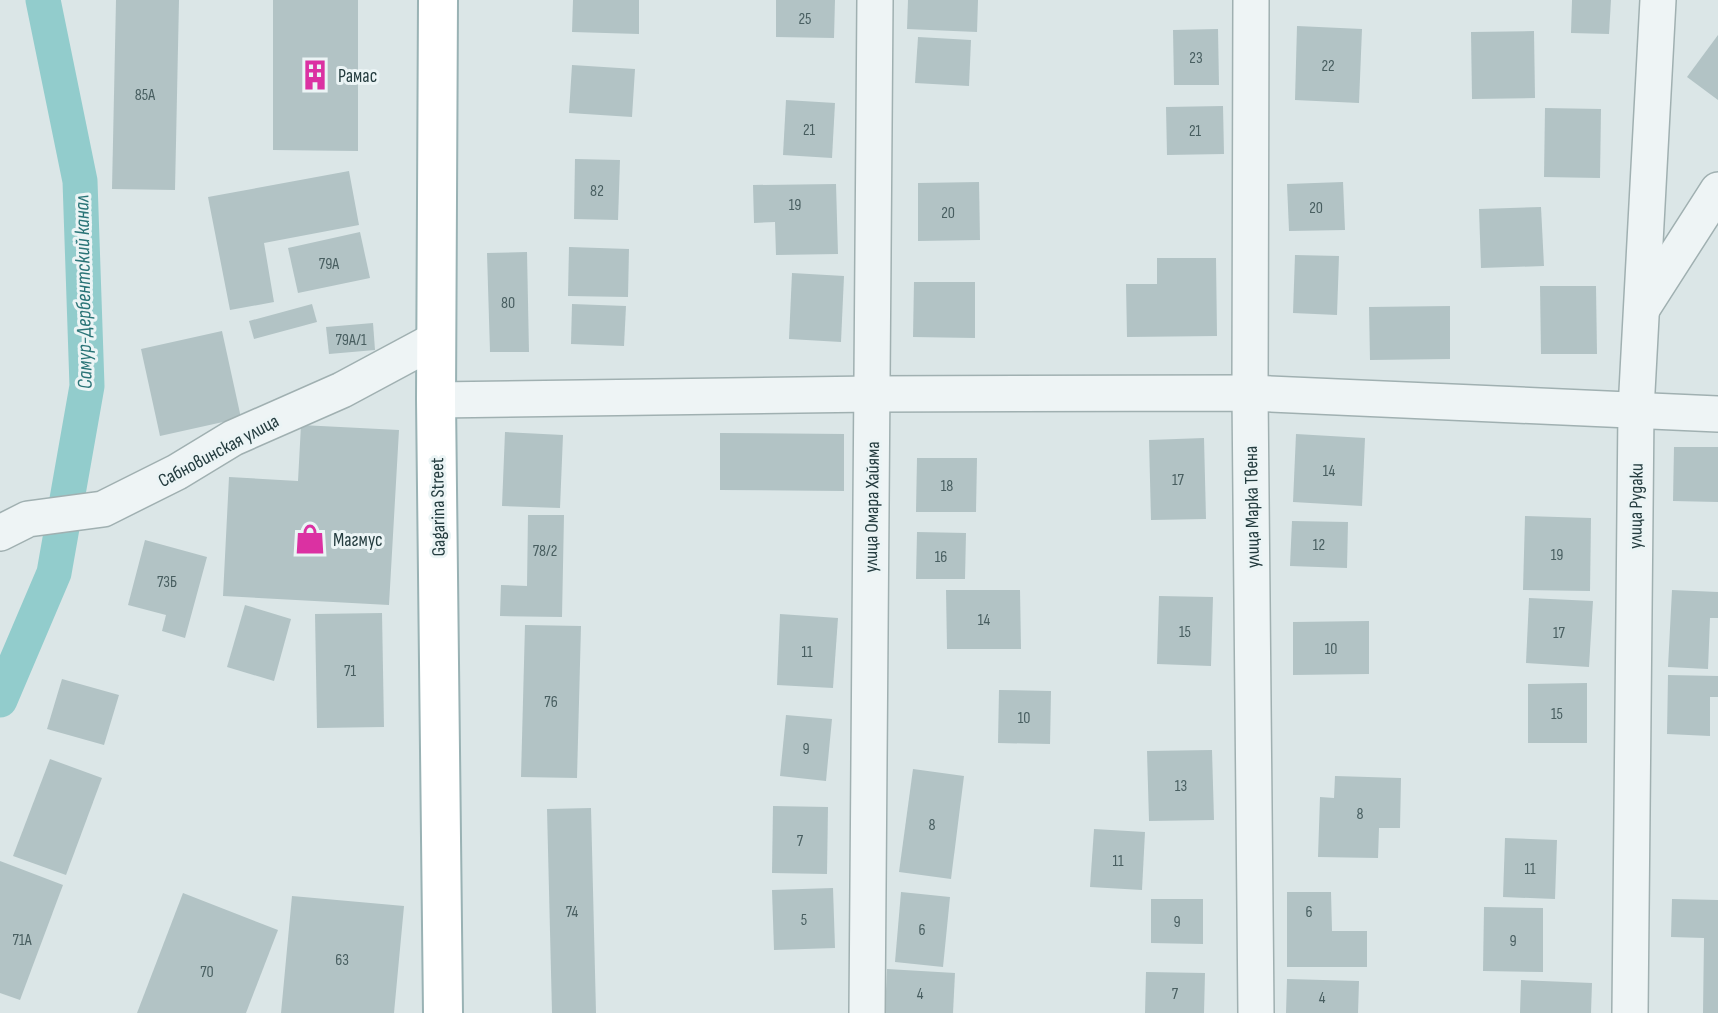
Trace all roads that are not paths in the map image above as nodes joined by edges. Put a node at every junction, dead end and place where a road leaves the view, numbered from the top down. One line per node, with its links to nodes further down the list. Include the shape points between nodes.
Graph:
1 (438, 0): 7 (main road, Gagarina Street)
2 (875, 0): 9 (street, улица Омара Хайяма)
3 (1251, 0): 8 (street, улица Марка Твена)
4 (1658, 0): 6 (street, улица Рудаки)
5 (1718, 190): 6 (street)
6 (1641, 310): 11 (street, улица Рудаки)
7 (437, 339): 10 (main road, Gagarina Street); 13 (street, Сабновинская улица, via 342,390 233,438 103,509)
8 (1250, 393): 9 (street); 11 (street); 16 (street, улица Марка Твена)
9 (873, 394): 10 (street); 15 (street, улица Омара Хайяма)
10 (436, 400): 14 (main road, Gagarina Street)
11 (1636, 410): 12 (street); 17 (street, улица Рудаки)
12 (1718, 414)
13 (14, 526)
14 (443, 1013)
15 (867, 1013)
16 (1256, 1013)
17 (1630, 1013)

